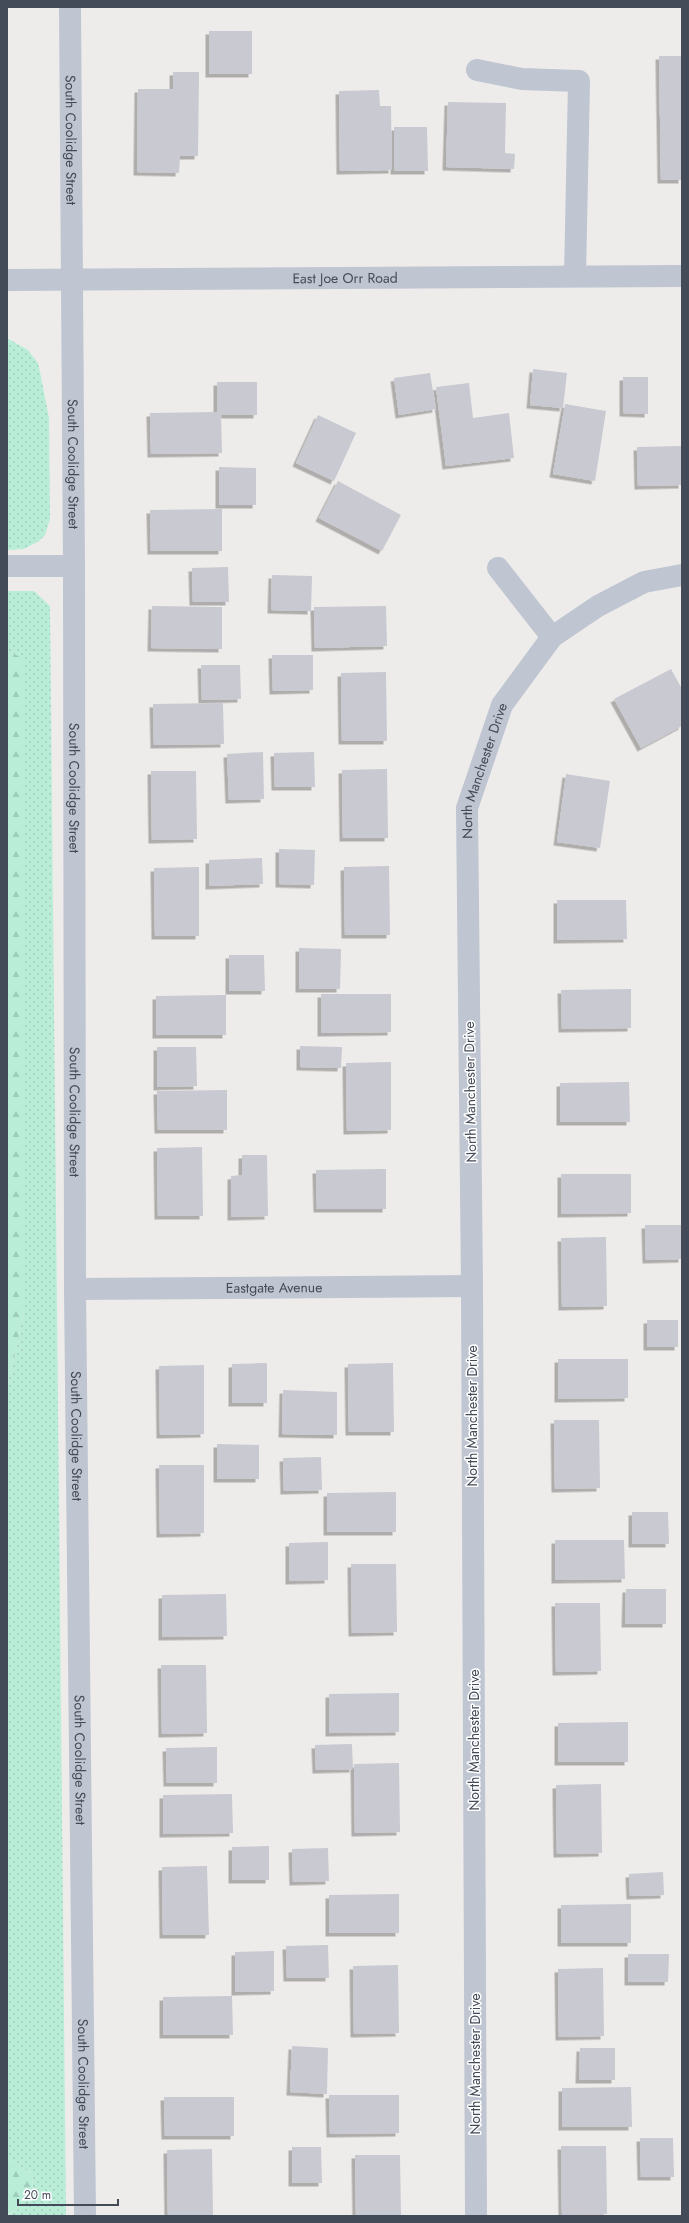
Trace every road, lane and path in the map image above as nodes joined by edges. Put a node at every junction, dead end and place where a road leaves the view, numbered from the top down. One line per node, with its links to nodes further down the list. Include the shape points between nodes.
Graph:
1 (70, 7): 6 (street, South Coolidge Street)
2 (477, 70): 3 (street, via 522,79 579,81)
3 (575, 276): 4 (street, East Joe Orr Road); 6 (street, East Joe Orr Road)
4 (682, 276)
5 (7, 280): 6 (street, East Joe Orr Road)
6 (72, 280): 8 (street, South Coolidge Street)
7 (7, 566): 8 (street)
8 (74, 566): 13 (street, South Coolidge Street)
9 (498, 568): 11 (street)
10 (682, 575): 11 (street, North Manchester Drive, via 644,582 598,606)
11 (552, 637): 12 (street, North Manchester Drive, via 502,705 467,808)
12 (472, 1286): 13 (street, Eastgate Avenue); 15 (street, North Manchester Drive)
13 (75, 1289): 14 (street, South Coolidge Street)
14 (85, 2216)
15 (476, 2216)

